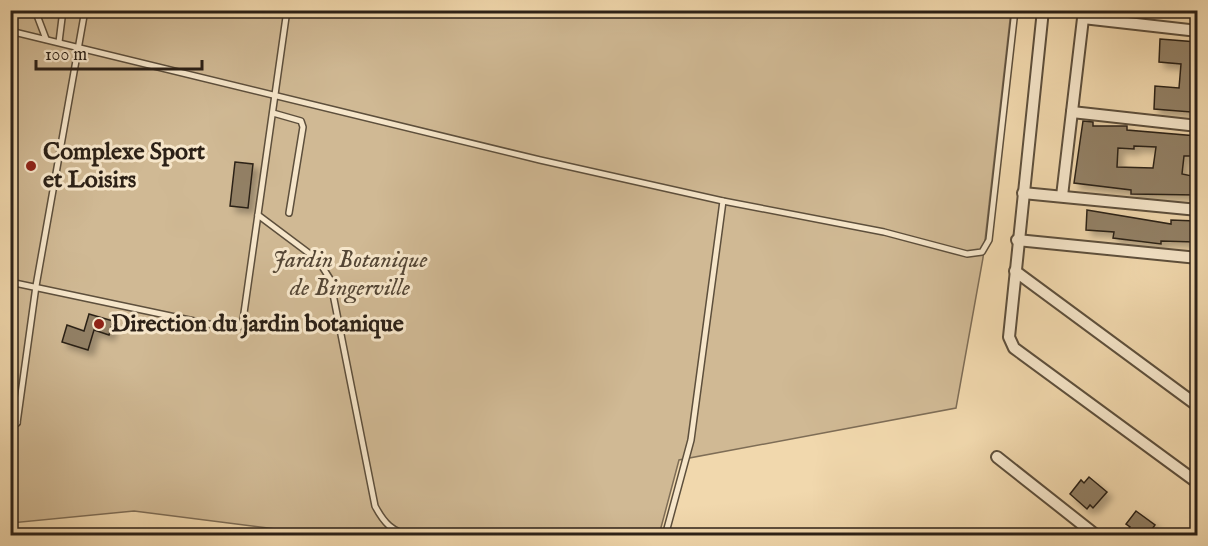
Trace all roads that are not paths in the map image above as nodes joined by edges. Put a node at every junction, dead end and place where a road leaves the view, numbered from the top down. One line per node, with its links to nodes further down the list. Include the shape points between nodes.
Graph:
1 (35, 10): 10 (lane)
2 (63, 10): 11 (lane)
3 (85, 10): 12 (lane)
4 (287, 10): 13 (lane)
5 (1015, 10): 19 (lane, via 989,240 982,252 967,254 885,232)
6 (1043, 10): 17 (street)
7 (1084, 14): 9 (street); 14 (street)
8 (10, 31): 10 (lane)
9 (1197, 31)
10 (46, 39): 11 (lane)
11 (58, 42): 12 (lane)
12 (80, 48): 13 (lane); 27 (lane)
13 (276, 95): 15 (lane); 19 (lane)
14 (1072, 112): 16 (street); 18 (street)
15 (273, 113): 21 (lane, via 296,117 303,127); 22 (lane)
16 (1197, 126)
17 (1023, 193): 18 (street); 23 (street)
18 (1062, 196): 20 (street)
19 (723, 201): 33 (lane, via 691,440)
20 (1197, 210)
21 (289, 213)
22 (258, 215): 27 (lane, via 239,327 232,329); 32 (lane, via 318,260 330,279 375,506 385,525)
23 (1017, 240): 24 (street); 25 (street)
24 (1197, 258)
25 (1016, 271): 28 (street); 31 (street, via 1008,337 1014,348)
26 (10, 282): 27 (lane)
27 (36, 286): 29 (lane, via 17,423)
28 (1197, 406)
29 (10, 416)
30 (997, 457): 34 (street)
31 (1197, 483)
32 (412, 536)
33 (665, 536)
34 (1097, 536)

